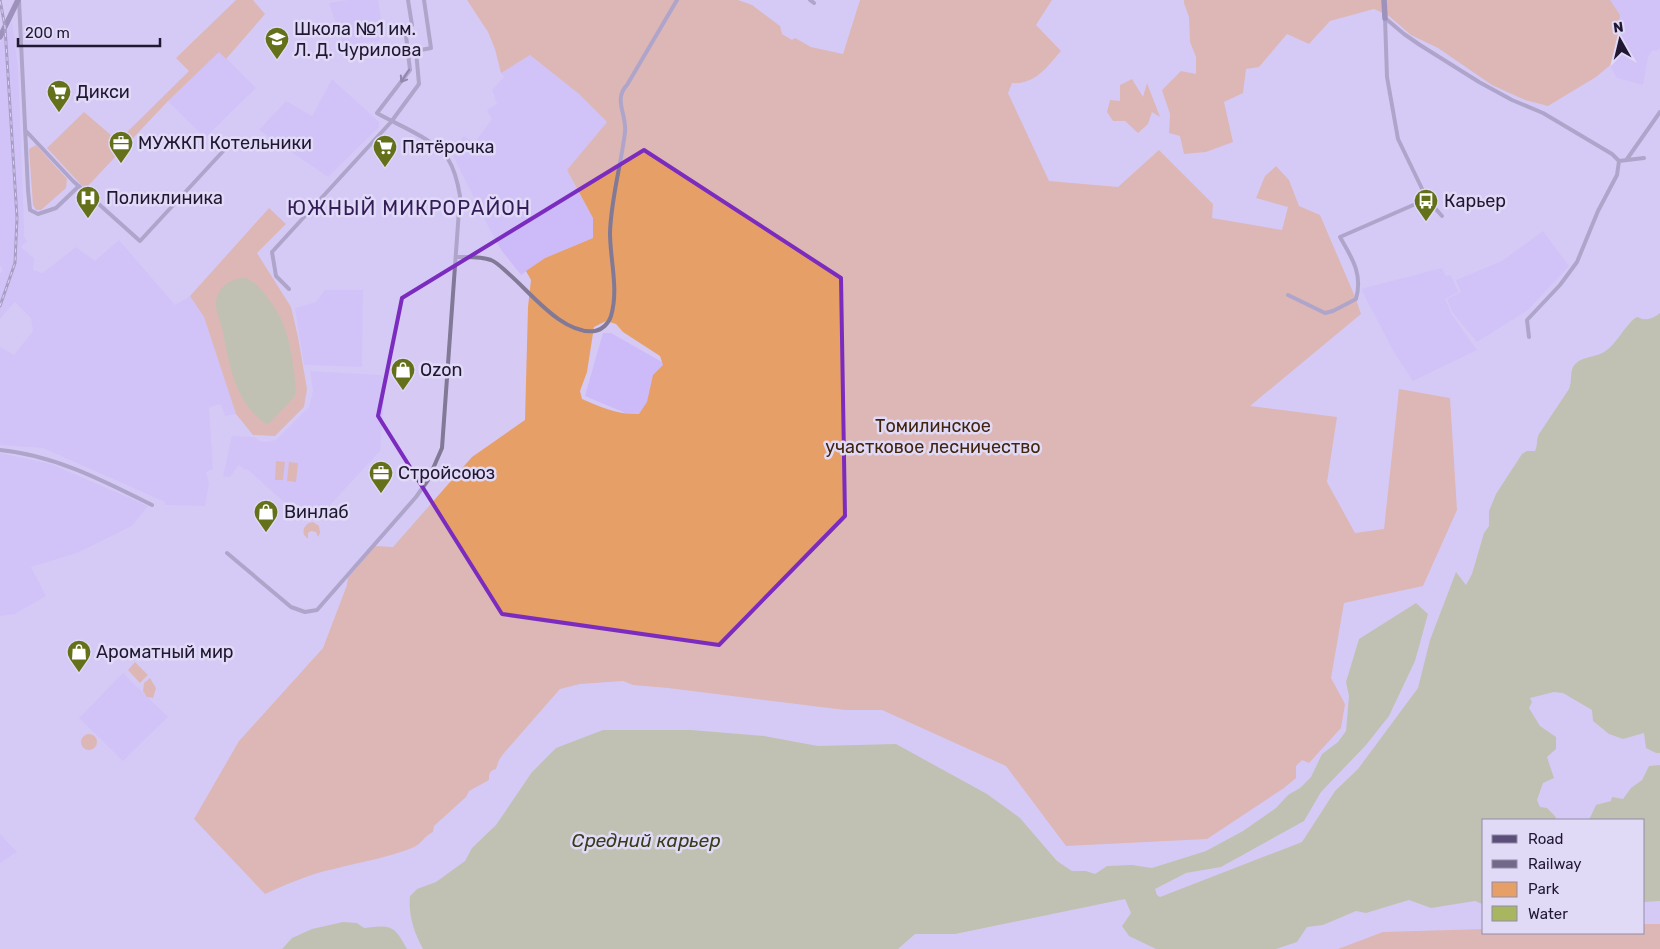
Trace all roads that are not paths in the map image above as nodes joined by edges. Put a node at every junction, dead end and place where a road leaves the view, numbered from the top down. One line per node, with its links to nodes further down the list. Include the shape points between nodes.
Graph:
1 (19, 0): 9 (street); 12 (street)
2 (408, 0): 11 (street, one-way to 11, via 412,25 405,27 410,70 377,113)
3 (424, 0): 11 (street, via 431,48 416,51 419,84)
4 (677, 0): 20 (street, via 621,91 625,129 612,203 610,235 613,305 604,327 595,331 566,325 492,261)
5 (810, 0): 7 (street)
6 (1384, 0): 8 (street)
7 (814, 3)
8 (1385, 18): 16 (street, via 1420,45 1472,77 1549,117); 18 (street, via 1387,76 1398,139)
9 (0, 37)
10 (1660, 112): 15 (street)
11 (391, 122): 20 (street, via 424,138 448,158 460,196); 21 (street, via 272,252 276,276)
12 (25, 130): 17 (street); 17 (street, via 30,210 38,214 56,208)
13 (226, 148): 17 (street, via 140,241)
14 (1644, 158): 15 (street)
15 (1627, 159): 16 (street)
16 (1619, 161): 23 (street, via 1617,175 1577,262 1527,320)
17 (79, 186)
18 (1427, 199): 19 (street); 22 (street, via 1340,237 1359,278 1356,299 1325,313)
19 (1442, 216)
20 (457, 257): 26 (street, via 444,439 428,480 416,497 320,608 312,612 291,607)
21 (289, 289)
22 (1288, 295)
23 (1529, 337)
24 (0, 450): 25 (street, via 49,459)
25 (152, 505)
26 (227, 553)

